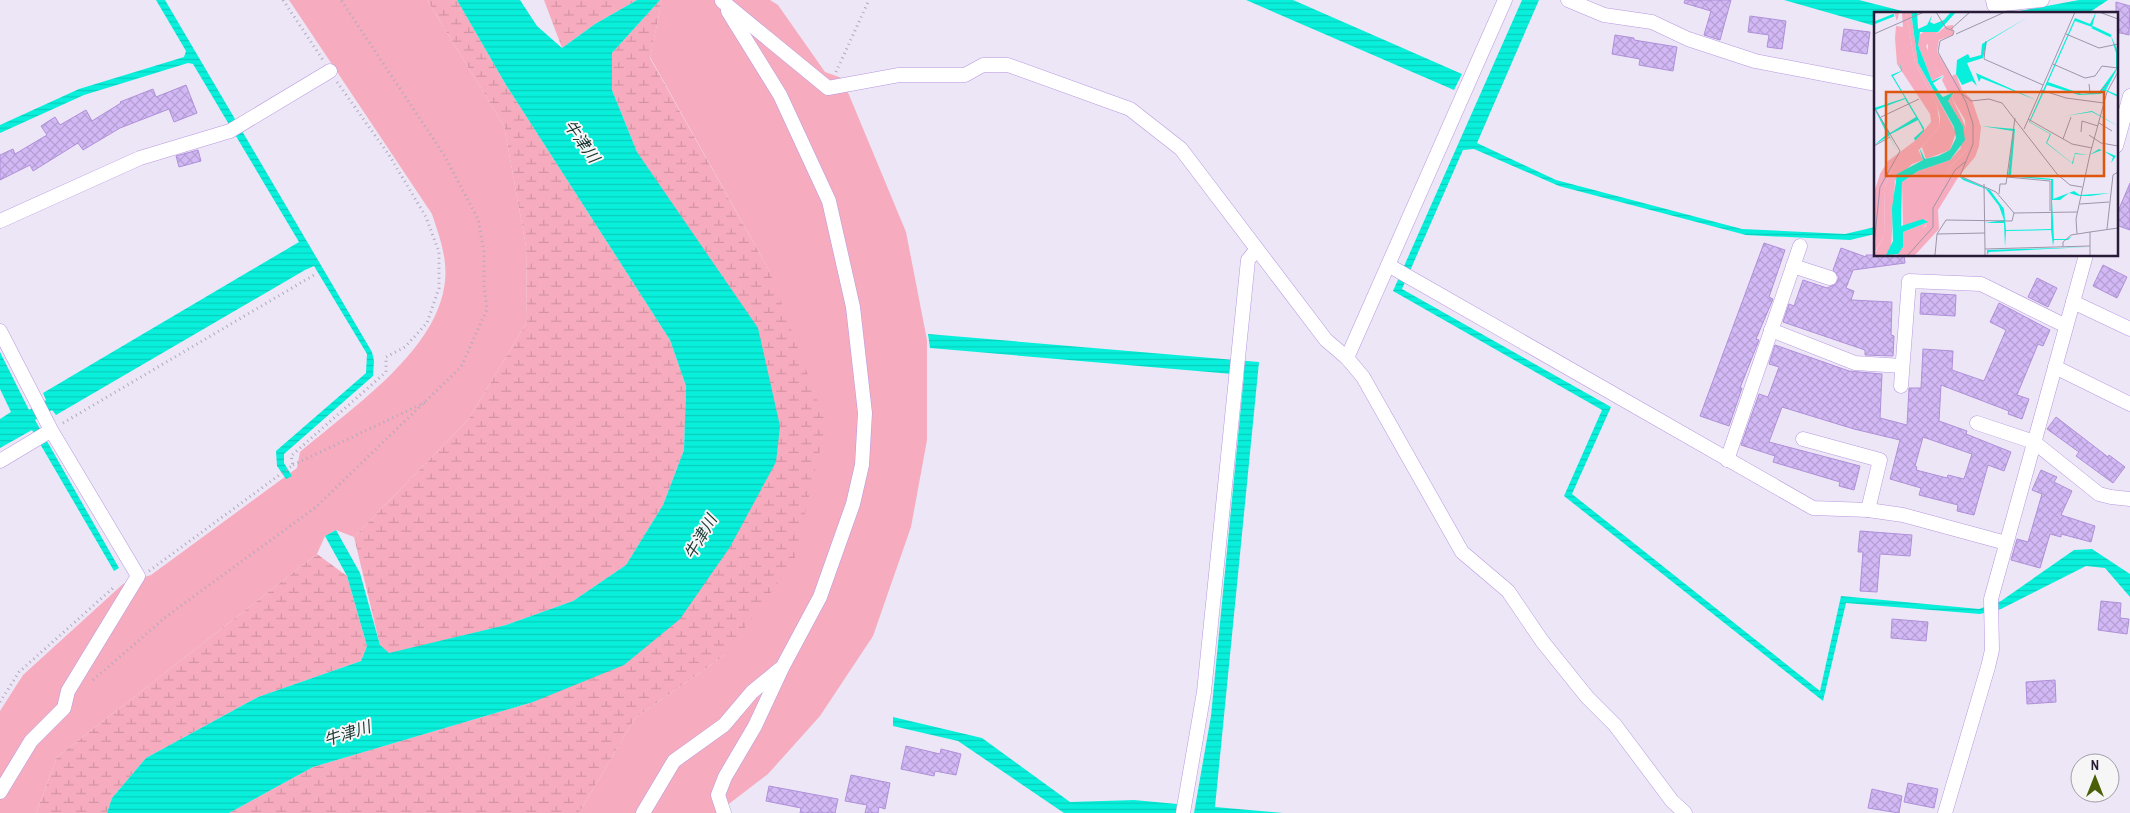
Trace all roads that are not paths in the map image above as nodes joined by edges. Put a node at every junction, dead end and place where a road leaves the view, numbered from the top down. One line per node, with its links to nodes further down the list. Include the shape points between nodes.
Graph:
1 (1506, 0): 15 (street)
2 (1568, 0): 7 (street, via 1604,14 1652,22 1688,39 1756,61)
3 (1993, 0): 4 (street, via 1994,5)
4 (2042, 0)
5 (722, 1): 12 (street, via 828,88 899,75 965,74 983,65 1008,65 1130,109 1180,149); 36 (street, via 780,95 829,201 853,307 865,413 862,465 853,504 820,598)
6 (330, 71): 10 (street, via 236,128 140,158)
7 (1874, 84)
8 (2125, 101): 9 (street)
9 (2118, 136)
10 (0, 221)
11 (1800, 246): 14 (street)
12 (1256, 250): 22 (street, via 1326,340); 40 (street, via 1248,260 1204,692)
13 (2086, 256): 17 (street)
14 (1793, 266): 16 (street); 20 (street)
15 (1399, 271): 22 (street); 31 (street)
16 (1830, 278)
17 (2073, 302): 18 (street); 19 (street)
18 (2066, 326): 23 (street, via 1981,284 1909,281); 24 (street)
19 (2130, 329)
20 (1771, 330): 23 (street, via 1855,363); 31 (street)
21 (0, 332): 28 (street, via 37,404)
22 (1347, 358): 41 (street, via 1363,377 1462,552 1508,591 1542,641)
23 (1902, 366): 25 (street)
24 (2055, 367): 26 (street); 30 (street)
25 (1900, 386)
26 (2130, 404)
27 (1977, 423): 30 (street)
28 (44, 430): 32 (street); 37 (street, via 138,576 68,691 64,708 31,741)
29 (1804, 439): 34 (street, via 1880,460)
30 (2034, 442): 33 (street, via 2099,494); 35 (street)
31 (1726, 460): 34 (street, via 1813,508)
32 (0, 461)
33 (2130, 499)
34 (1868, 510): 35 (street, via 1903,515)
35 (2006, 543): 42 (street, via 1991,599 1992,650 1988,668)
36 (782, 668): 38 (street, via 752,692 724,725 674,761); 39 (street, via 755,726 724,777 718,795)
37 (0, 792)
38 (643, 813)
39 (724, 813)
40 (1183, 813)
41 (1685, 813)
42 (1945, 813)

